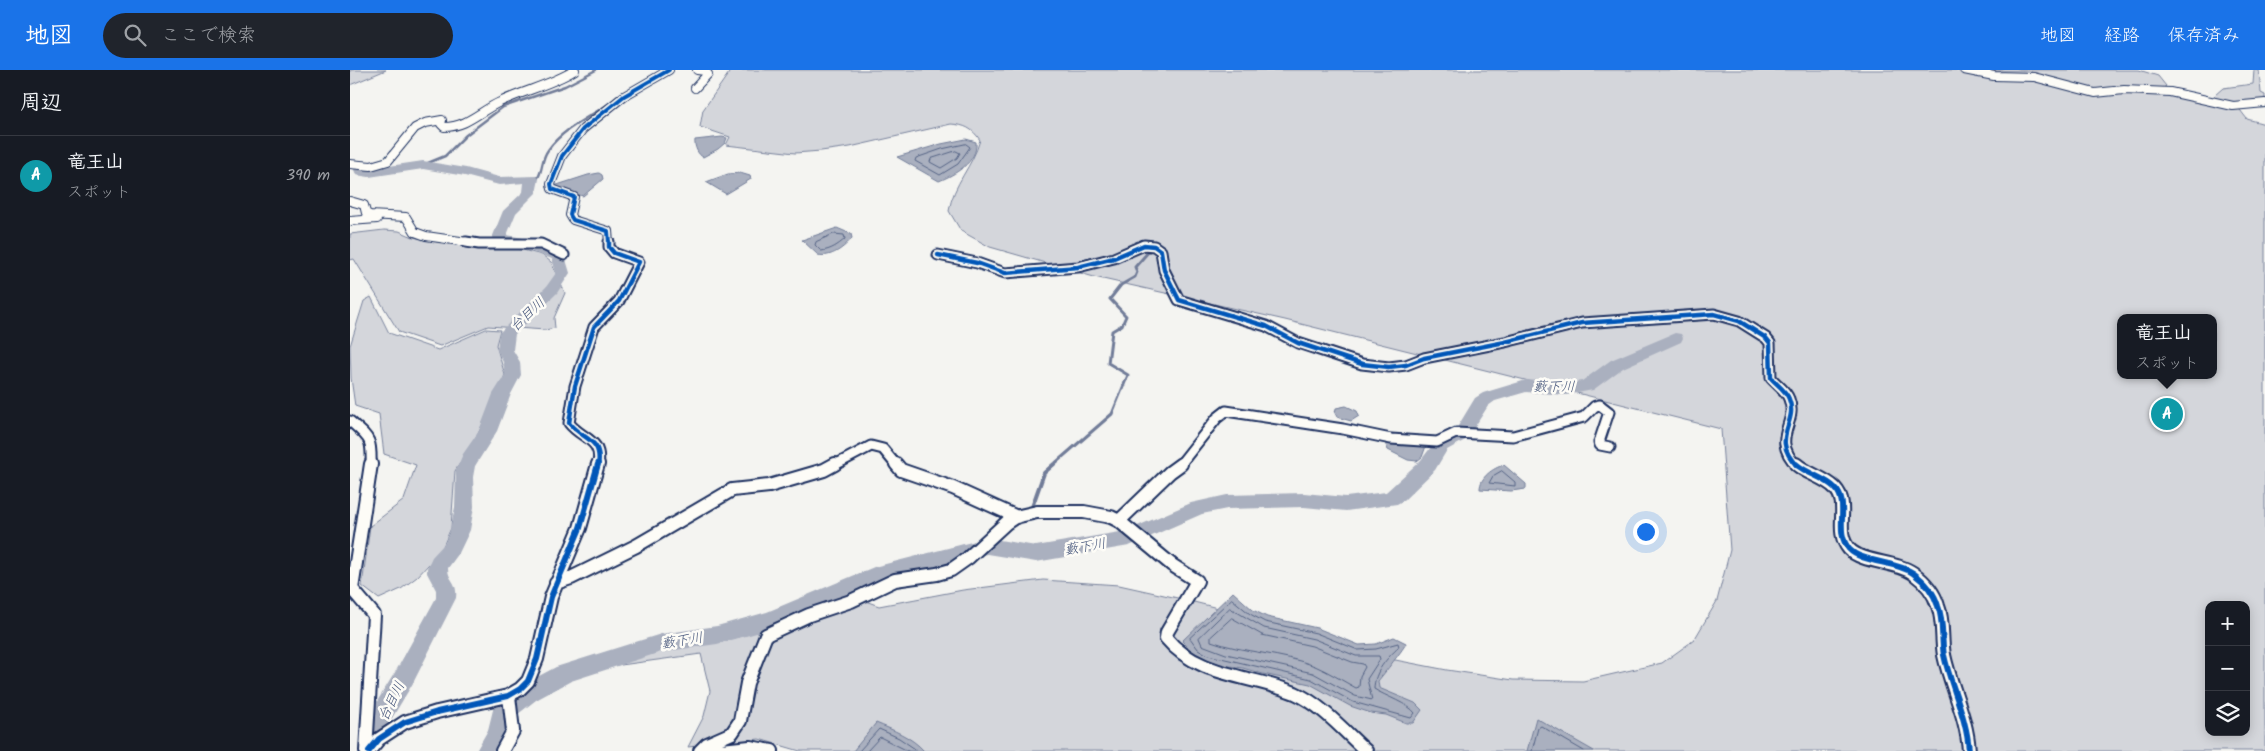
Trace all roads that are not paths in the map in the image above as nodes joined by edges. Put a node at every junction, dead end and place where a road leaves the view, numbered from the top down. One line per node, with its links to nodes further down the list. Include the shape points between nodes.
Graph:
1 (582, 70): 5 (street)
2 (669, 70): 19 (street, via 630,92 588,126 562,156 551,184 552,189 574,197 570,215 573,220 608,231 609,247 613,252 639,262 619,301 594,327 575,386 569,423 591,439 600,454 593,490)
3 (697, 70): 6 (street, via 708,74)
4 (1964, 70): 7 (street, via 1994,76 2034,77 2095,93 2170,92 2233,106)
5 (574, 72): 8 (street, via 497,103 462,125 444,127 442,120 425,123 415,128 388,161 371,166)
6 (695, 88)
7 (2265, 103)
8 (354, 164): 9 (street)
9 (350, 170)
10 (350, 201): 12 (street, via 364,205 370,215 399,215)
11 (350, 221): 12 (street, via 395,217)
12 (409, 221): 13 (street, via 416,232 433,237 479,244 532,245)
13 (564, 255)
14 (938, 255): 27 (street, via 1012,273 1078,266 1114,258 1139,246 1154,246 1161,251 1164,270 1178,300 1266,326 1298,343 1380,367 1406,365 1424,358 1582,323 1706,314 1739,321 1770,343 1771,378 1790,403 1783,445 1802,470 1836,489 1840,496 1842,540 1853,553 1899,565 1911,572 1930,589 1936,600 1941,613 1946,667 1969,736)
15 (350, 422): 21 (street, via 368,437 372,445 352,589 374,615)
16 (1610, 447): 18 (street, via 1599,442 1609,412 1600,405 1584,418 1513,436 1456,433 1436,442 1391,439 1226,411 1182,463)
17 (1017, 517): 18 (street, via 1069,510); 19 (street, via 953,488 901,470 883,449 871,446 824,470 769,486 732,490 636,546 571,578); 23 (street, via 952,570 935,576 895,580 766,635 747,683 740,721 732,733 707,744)
18 (1119, 521): 26 (street, via 1173,566 1197,581 1167,632 1169,644 1186,657 1221,672 1299,694)
19 (556, 582): 20 (street, via 530,680)
20 (510, 701): 21 (street, via 416,719 398,726); 22 (street, via 513,732)
21 (367, 751)
22 (502, 751)
23 (700, 751)
24 (713, 751): 25 (street, via 750,747)
25 (772, 751)
26 (1366, 751)
27 (1969, 751)

